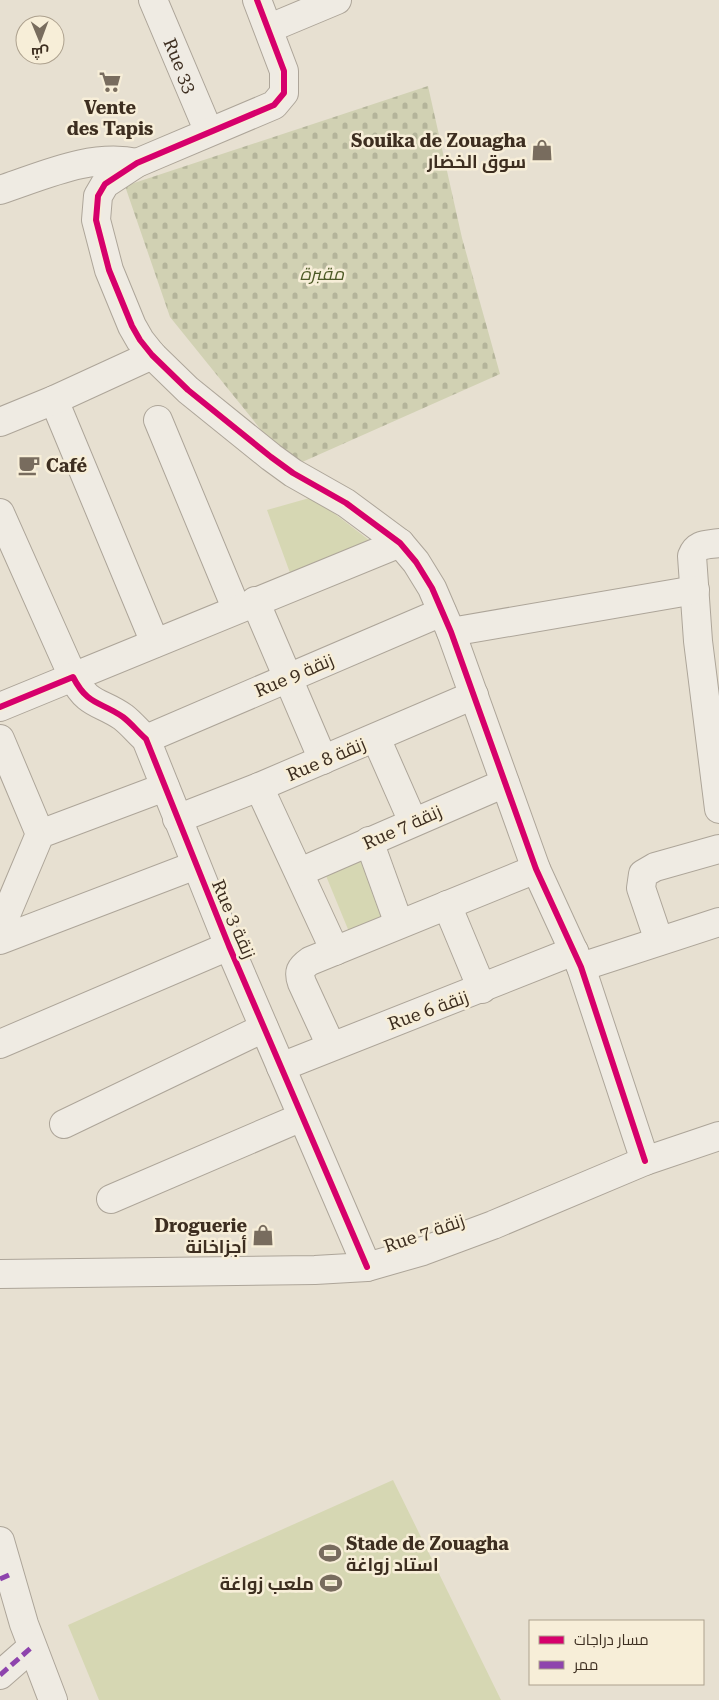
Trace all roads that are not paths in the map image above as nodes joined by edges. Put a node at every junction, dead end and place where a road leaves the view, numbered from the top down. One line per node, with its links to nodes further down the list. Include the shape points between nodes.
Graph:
1 (153, 0): 5 (street, Rue 33)
2 (257, 0): 4 (street)
3 (338, 0): 4 (street)
4 (270, 28): 5 (street, via 284,71 284,93 274,105)
5 (208, 130): 6 (street)
6 (137, 163): 7 (street, via 110,160 83,164); 8 (street, via 111,178 101,189 96,220 123,307 140,340)
7 (0, 190)
8 (152, 355): 9 (street); 13 (street, via 188,390 271,457 346,503)
9 (54, 400): 11 (street); 19 (street)
10 (158, 420): 16 (street)
11 (0, 422)
12 (0, 513): 21 (street, Rue 3 زنقة)
13 (400, 543): 16 (street); 17 (street, via 432,588)
14 (719, 543): 15 (street, via 695,549 692,556)
15 (695, 590): 17 (street, Rue 9 زنقة); 18 (street)
16 (246, 605): 19 (street); 20 (street)
17 (447, 622): 20 (street, Rue 9 زنقة); 22 (street)
18 (708, 639): 31 (street)
19 (154, 643): 21 (street)
20 (288, 676): 25 (street, Rue 9 زنقة); 27 (street)
21 (73, 677): 23 (street); 25 (street, Rue 3 زنقة, via 94,704 124,718)
22 (474, 696): 24 (street, Rue 8 زنقة); 28 (street)
23 (2, 706)
24 (376, 738): 27 (street, Rue 8 زنقة); 33 (street)
25 (146, 739): 29 (street, Rue 3 زنقة)
26 (0, 740): 34 (street)
27 (323, 760): 30 (street, Rue 8 زنقة)
28 (505, 783): 33 (street, Rue 7 زنقة); 38 (street)
29 (164, 787): 32 (street, Rue 3 زنقة); 34 (street)
30 (259, 787): 32 (street, Rue 8 زنقة); 39 (street)
31 (719, 809)
32 (177, 819): 37 (street, Rue 3 زنقة)
33 (413, 822): 35 (street, Rue 7 زنقة)
34 (40, 834): 43 (street)
35 (369, 841): 39 (street, Rue 7 زنقة); 42 (street)
36 (719, 849): 45 (street, via 655,866 643,874 641,888)
37 (196, 865): 44 (street); 46 (street, Rue 3 زنقة)
38 (536, 869): 40 (street); 48 (street)
39 (300, 872): 47 (street)
40 (447, 905): 42 (street); 49 (street)
41 (719, 922): 45 (street, Rue 6 زنقة)
42 (399, 924): 47 (street)
43 (0, 928)
44 (0, 940)
45 (659, 941): 48 (street, Rue 6 زنقة)
46 (229, 946): 50 (street, Rue 3 زنقة); 51 (street)
47 (335, 951): 52 (street, via 310,961 299,972)
48 (577, 959): 49 (street, Rue 6 زنقة); 57 (street)
49 (482, 989): 52 (street, Rue 6 زنقة)
50 (264, 1028): 53 (street, Rue 3 زنقة); 55 (street)
51 (0, 1044)
52 (331, 1046): 53 (street, Rue 6 زنقة)
53 (281, 1067): 54 (street, Rue 3 زنقة)
54 (302, 1117): 58 (street); 59 (street, Rue 3 زنقة)
55 (64, 1124)
56 (719, 1136): 57 (street, Rue 7 زنقة)
57 (645, 1161): 59 (street, Rue 7 زنقة, via 423,1252)
58 (111, 1199)
59 (367, 1267): 60 (street, Rue 7 زنقة)
60 (0, 1274)
61 (0, 1542): 62 (street)
62 (4, 1577): 63 (street)
63 (32, 1647): 64 (street); 65 (street)
64 (0, 1675)
65 (53, 1700)

